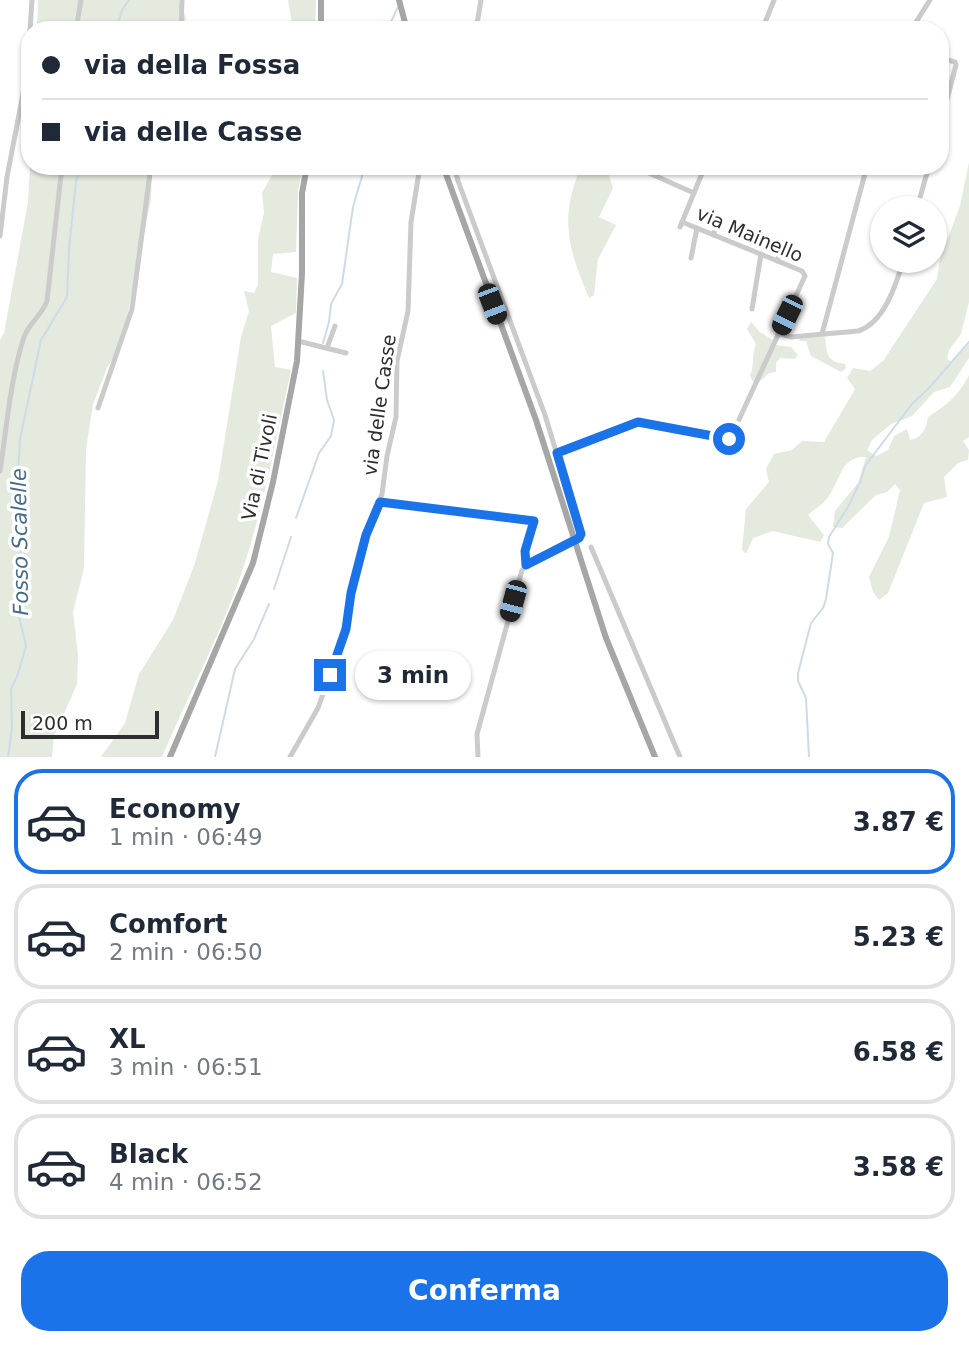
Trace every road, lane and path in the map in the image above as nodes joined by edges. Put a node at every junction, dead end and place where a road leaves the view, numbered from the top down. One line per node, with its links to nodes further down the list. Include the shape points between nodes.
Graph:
1 (32, 0): 9 (street)
2 (81, 0): 10 (street)
3 (182, 0): 11 (street)
4 (321, 0): 12 (main road)
5 (399, 0): 13 (main road)
6 (481, 0): 14 (street)
7 (774, 0): 15 (street)
8 (930, 0): 16 (street)
9 (31, 21)
10 (78, 21)
11 (181, 21)
12 (321, 21)
13 (405, 21)
14 (478, 21)
15 (766, 21)
16 (917, 21)
17 (949, 61): 18 (street, via 956,64)
18 (949, 92)
19 (21, 104): 35 (street)
20 (61, 175): 50 (street, via 47,300 28,328 20,353)
21 (150, 175): 48 (street, via 131,314)
22 (305, 175): 45 (main road, Via di Tivoli)
23 (419, 175): 51 (street, via delle Casse, via 410,229 408,311 397,361 396,417)
24 (446, 175): 52 (main road, via 536,420)
25 (456, 175): 49 (street)
26 (654, 175): 30 (street)
27 (701, 175): 30 (street, via Mainello)
28 (865, 175): 44 (street)
29 (926, 175): 31 (street)
30 (694, 192): 33 (street, via Mainello, via 681,225)
31 (920, 196)
32 (721, 217): 34 (street)
33 (697, 228): 34 (street, via Mainello); 38 (street)
34 (713, 235): 37 (street, via Mainello)
35 (0, 236)
36 (785, 242): 39 (street)
37 (761, 254): 39 (street, via Mainello); 41 (street)
38 (691, 258)
39 (777, 261): 43 (street, via Mainello, via 804,275)
40 (899, 273): 44 (street, via 871,324 858,331)
41 (752, 309)
42 (335, 326): 46 (street)
43 (778, 333): 44 (street, via 789,337); 49 (street, via 729,439 638,422)
44 (822, 334)
45 (299, 341): 46 (street); 55 (main road, Via di Tivoli, via 253,563)
46 (327, 348): 47 (street)
47 (346, 353)
48 (98, 408)
49 (557, 453): 52 (street, via 581,533)
50 (0, 471)
51 (380, 502): 54 (street, via 534,521); 56 (street, via delle Casse, via 366,535 343,639 317,711)
52 (574, 540): 54 (street); 58 (main road, via 606,638)
53 (590, 547): 59 (street)
54 (526, 565): 57 (street, via 477,734)
55 (170, 757)
56 (290, 757)
57 (478, 757)
58 (655, 757)
59 (680, 757)

